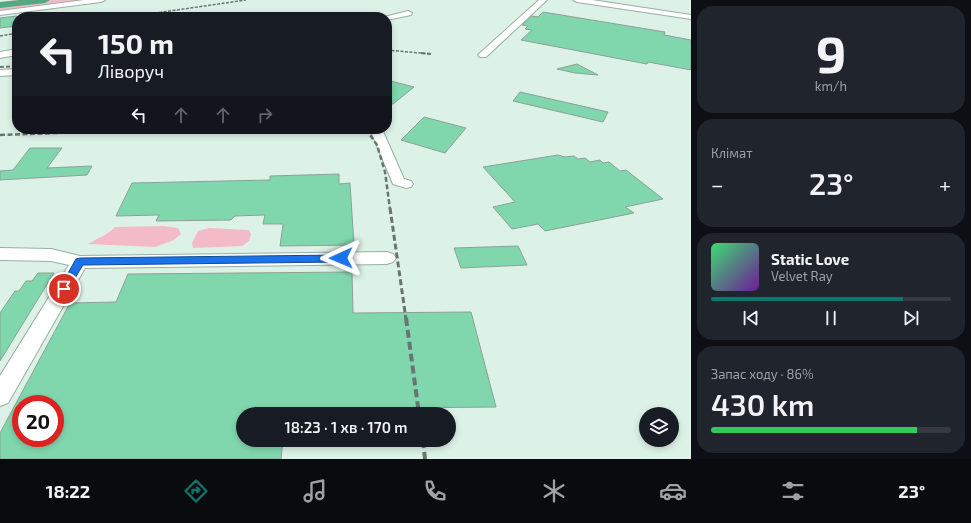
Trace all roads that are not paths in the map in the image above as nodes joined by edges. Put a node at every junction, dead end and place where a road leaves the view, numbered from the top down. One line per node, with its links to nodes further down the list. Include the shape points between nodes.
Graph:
1 (101, 0): 4 (street)
2 (543, 0): 10 (street)
3 (577, 0): 7 (street)
4 (0, 13)
5 (408, 14): 6 (street)
6 (392, 17)
7 (691, 17)
8 (12, 53): 9 (street)
9 (0, 55)
10 (483, 55)
11 (12, 72): 12 (street)
12 (0, 73)
13 (378, 134): 14 (street, via 398,181)
14 (406, 184)
15 (0, 254): 17 (street, via 51,255)
16 (387, 258): 17 (street)
17 (80, 262): 18 (street)
18 (0, 396)

